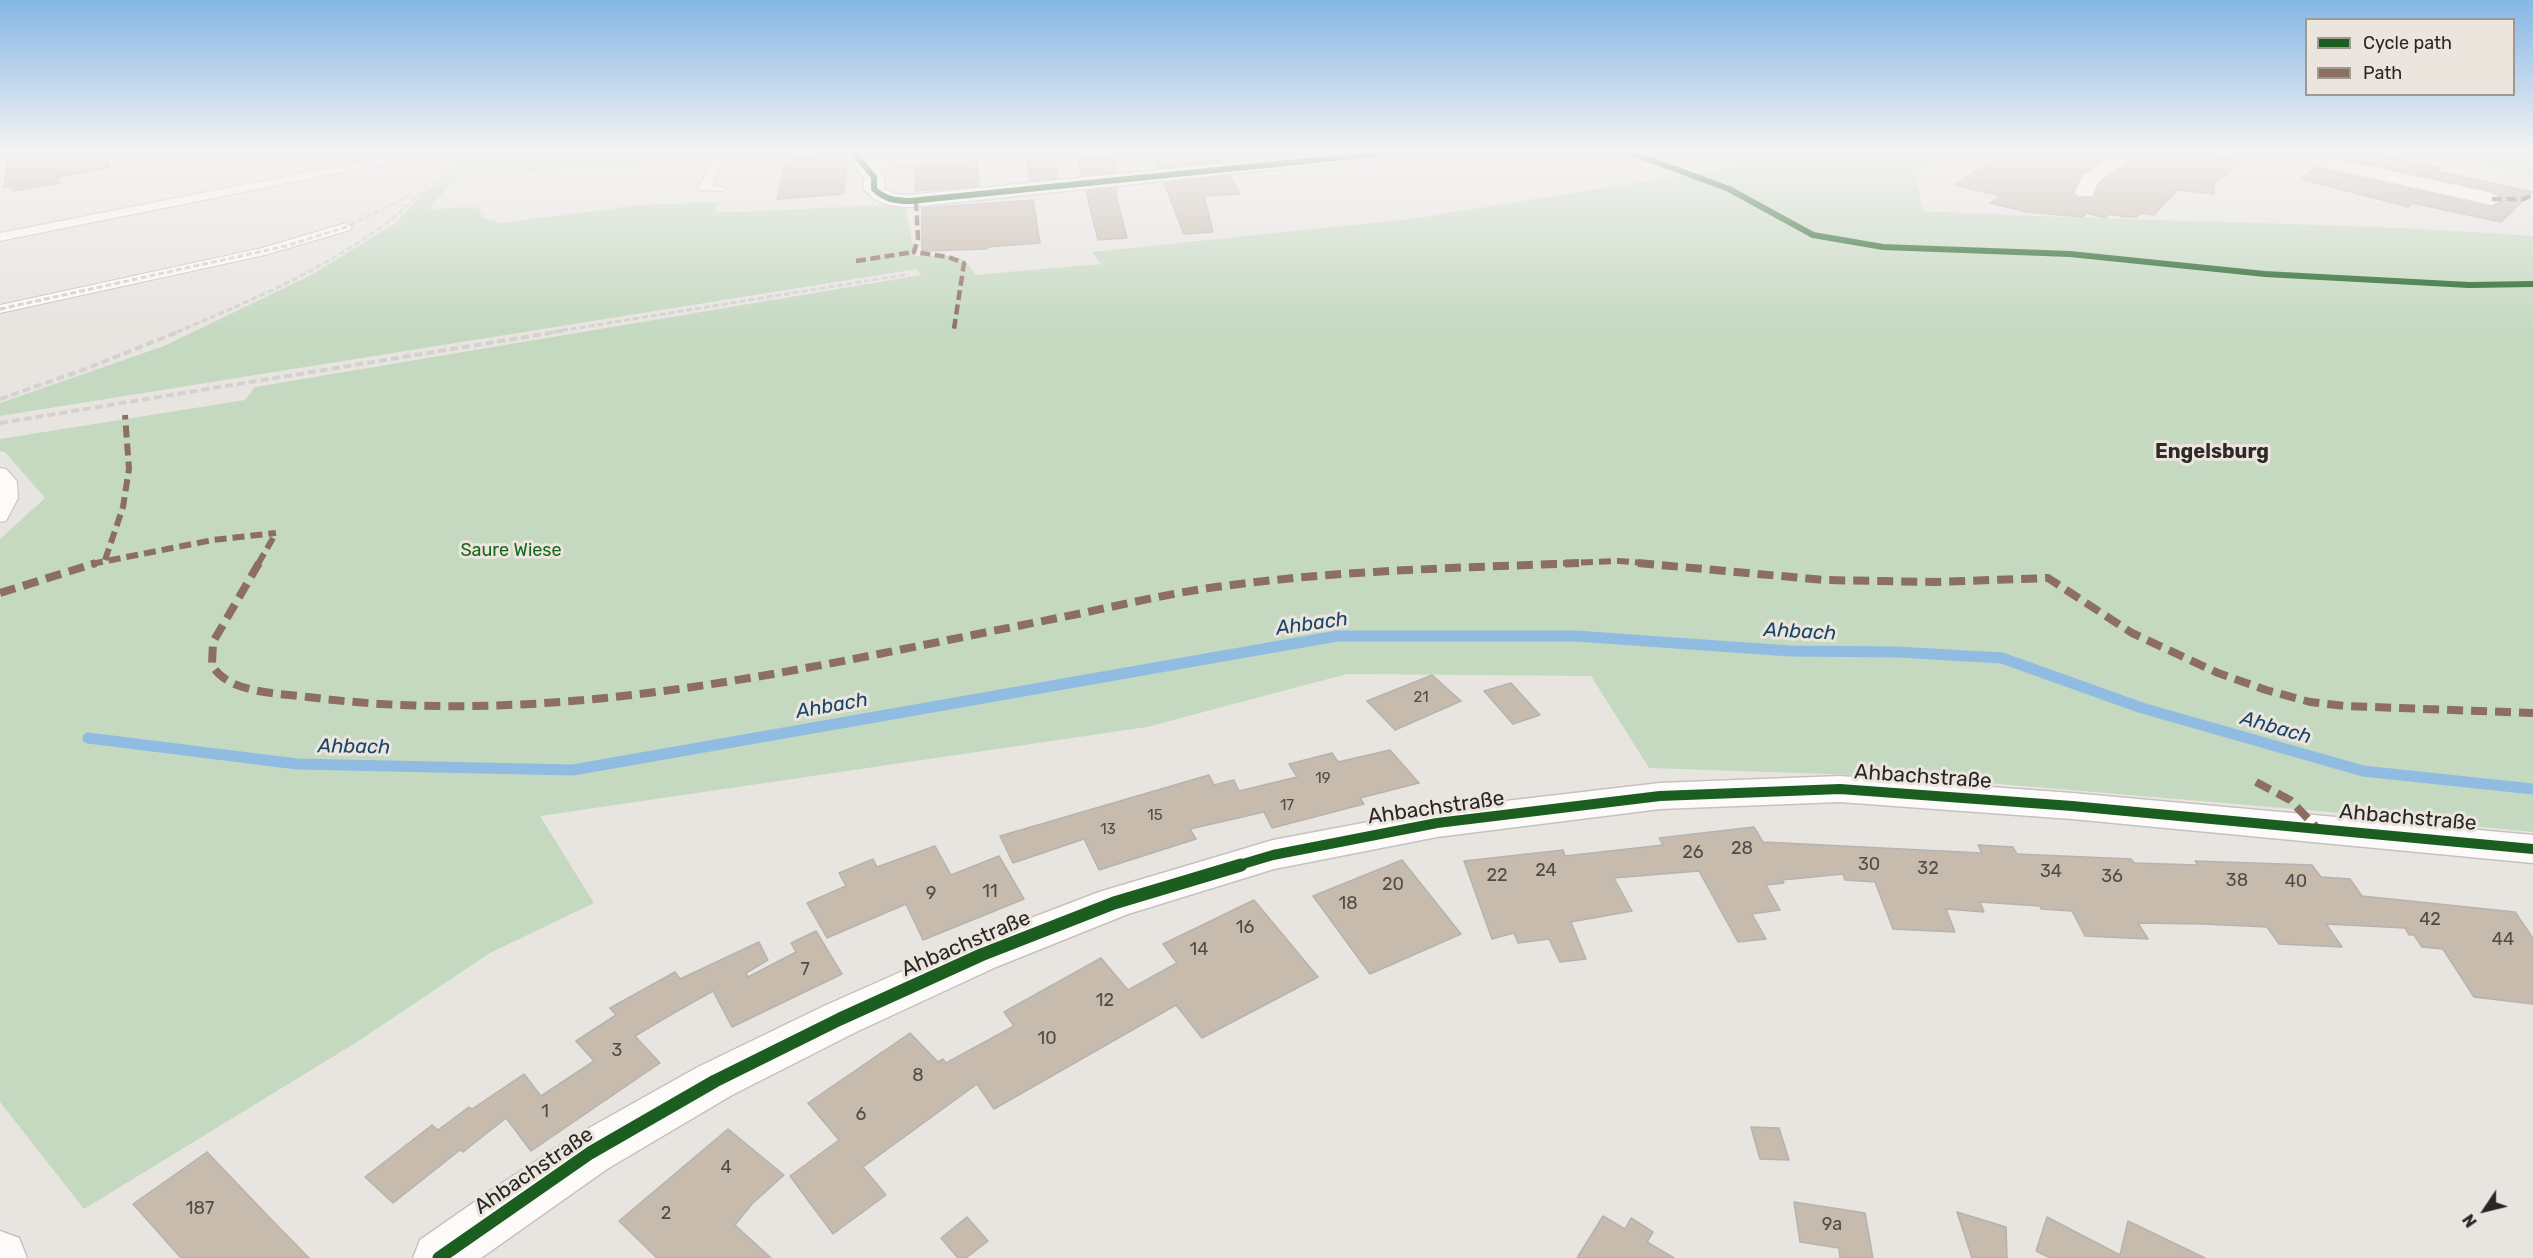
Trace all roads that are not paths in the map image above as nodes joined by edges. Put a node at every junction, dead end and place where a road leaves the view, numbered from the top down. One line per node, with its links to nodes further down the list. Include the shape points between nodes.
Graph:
1 (127, 212): 3 (lane)
2 (346, 226): 4 (lane, via 265,251)
3 (0, 237)
4 (0, 309)
5 (0, 473): 6 (lane, via 9,481 9,498)
6 (0, 517)
7 (2533, 849): 8 (street, Ahbachstraße, via 2072,806 1840,789 1660,796 1437,823 1355,838 1262,858 1114,903 981,955 840,1019 715,1081 590,1153)
8 (439, 1258)

